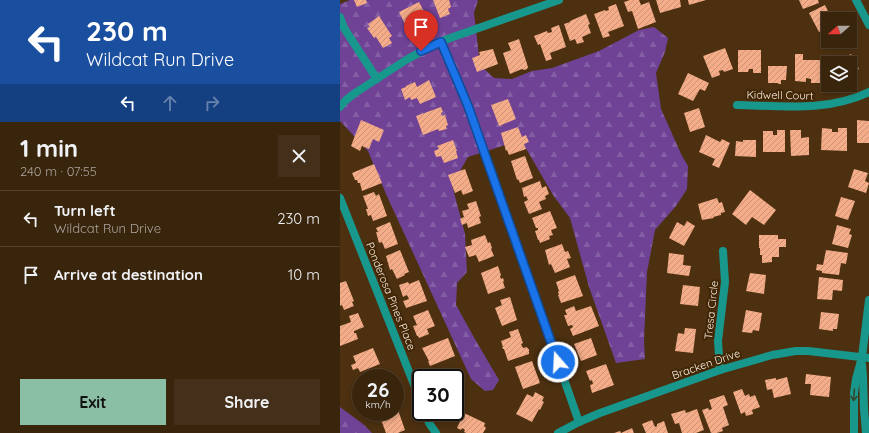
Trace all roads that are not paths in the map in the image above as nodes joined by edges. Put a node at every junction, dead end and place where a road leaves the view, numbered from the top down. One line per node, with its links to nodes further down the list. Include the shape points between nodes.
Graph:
1 (559, 0): 3 (street)
2 (856, 0): 5 (street)
3 (540, 3): 6 (street)
4 (340, 17): 7 (street, via 344,28)
5 (869, 25)
6 (441, 42): 7 (street, via 410,57); 18 (street, via 468,106)
7 (377, 79): 10 (street, via 352,95)
8 (869, 92): 9 (street, Kidwell Court, via 844,102 819,106)
9 (737, 105)
10 (340, 107)
11 (340, 198): 16 (street, Ponderosa Pines Place)
12 (722, 251): 15 (street, Tresa Circle, via 726,282 718,341)
13 (869, 300): 14 (street)
14 (865, 357): 15 (street, Bracken Drive, via 796,351); 21 (street, one-way to 21, via 856,379); 22 (street, via 863,376)
15 (720, 370): 18 (street, Bracken Drive)
16 (412, 379)
17 (428, 421): 19 (street)
18 (579, 422): 20 (street, Bracken Drive)
19 (436, 433)
20 (558, 433)
21 (854, 433)
22 (866, 433)

